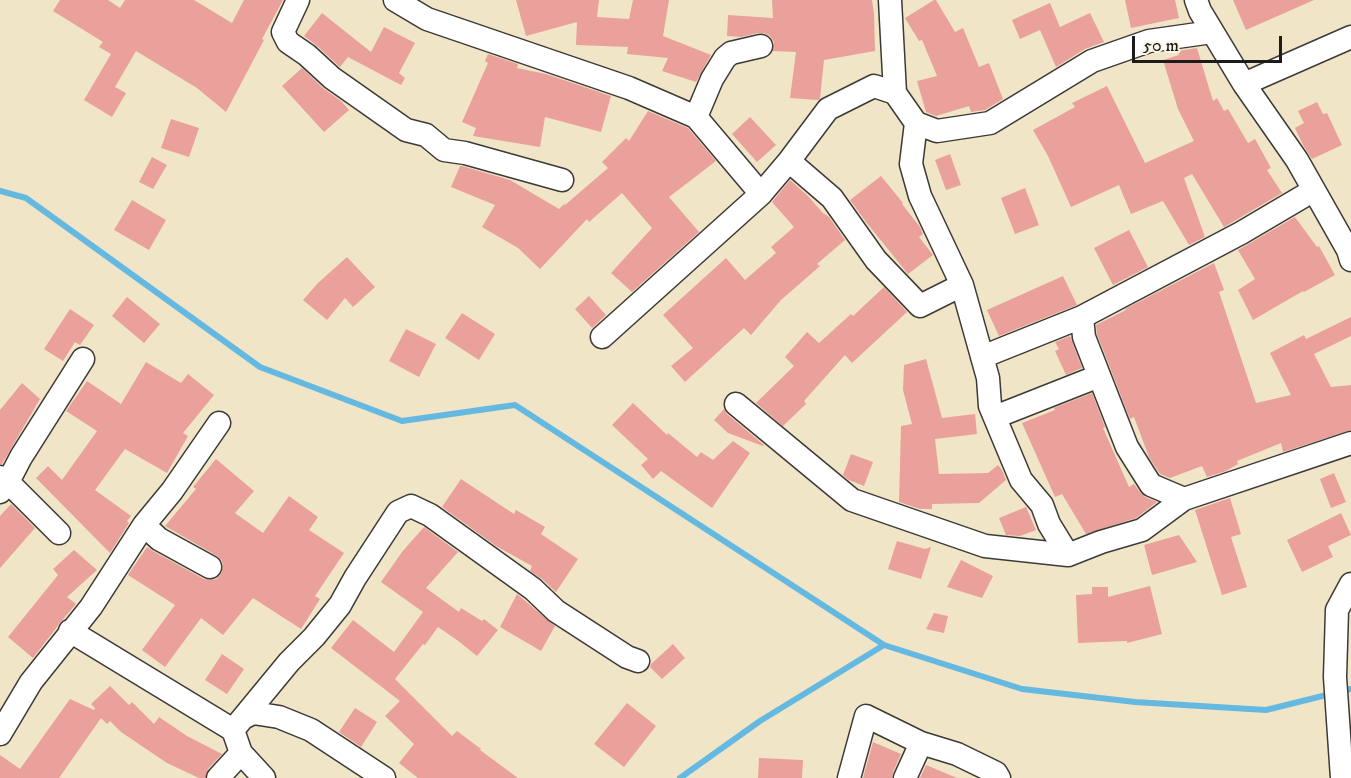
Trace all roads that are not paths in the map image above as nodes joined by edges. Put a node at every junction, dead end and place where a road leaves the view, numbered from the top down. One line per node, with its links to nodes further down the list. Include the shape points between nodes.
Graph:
1 (298, 0): 13 (street, via 283,32 288,42 406,130 426,135 444,150)
2 (395, 0): 10 (street, via 427,19 629,88)
3 (890, 0): 9 (street)
4 (1196, 0): 5 (street)
5 (1212, 32): 8 (street); 11 (street, via 1149,41 1092,61 990,123 937,131)
6 (1351, 38): 8 (street)
7 (761, 46): 10 (street, via 725,58)
8 (1244, 84): 14 (street, via 1298,160)
9 (896, 93): 11 (street); 12 (street, via 874,86 828,109)
10 (696, 117): 15 (street)
11 (916, 123): 17 (street, via 911,165 920,196)
12 (789, 161): 15 (street); 17 (street, via 832,198 876,260 920,306)
13 (561, 180)
14 (1314, 190): 16 (street); 18 (street)
15 (761, 194): 19 (street)
16 (1351, 260)
17 (962, 285): 20 (street)
18 (1082, 317): 20 (street); 22 (street, via 1084,337)
19 (602, 337)
20 (982, 357): 24 (street)
21 (83, 359): 27 (street)
22 (1099, 376): 24 (street); 28 (street, via 1128,447 1151,485)
23 (736, 404): 31 (street, via 852,500 985,546)
24 (995, 417): 31 (street, via 1022,480 1042,505)
25 (219, 423): 29 (street)
26 (1351, 443): 28 (street)
27 (3, 484): 30 (street)
28 (1184, 499): 31 (street, via 1142,530)
29 (144, 525): 32 (street, via 159,539); 34 (street, via 91,607)
30 (59, 532)
31 (1068, 555)
32 (210, 567)
33 (1351, 584): 40 (street, via 1336,610 1335,677)
34 (70, 631): 36 (street, via 198,710); 37 (street, via 31,682)
35 (638, 661): 36 (street, via 556,611 524,582 430,515 411,506 398,513 340,605)
36 (239, 723): 39 (street); 43 (street, via 253,713 279,717 311,730)
37 (0, 734)
38 (921, 743): 44 (street, via 866,716); 45 (street); 46 (street, via 957,754)
39 (241, 753): 41 (street); 42 (street)
40 (1345, 777)
41 (218, 778)
42 (264, 778)
43 (384, 778)
44 (849, 778)
45 (905, 778)
46 (999, 778)

